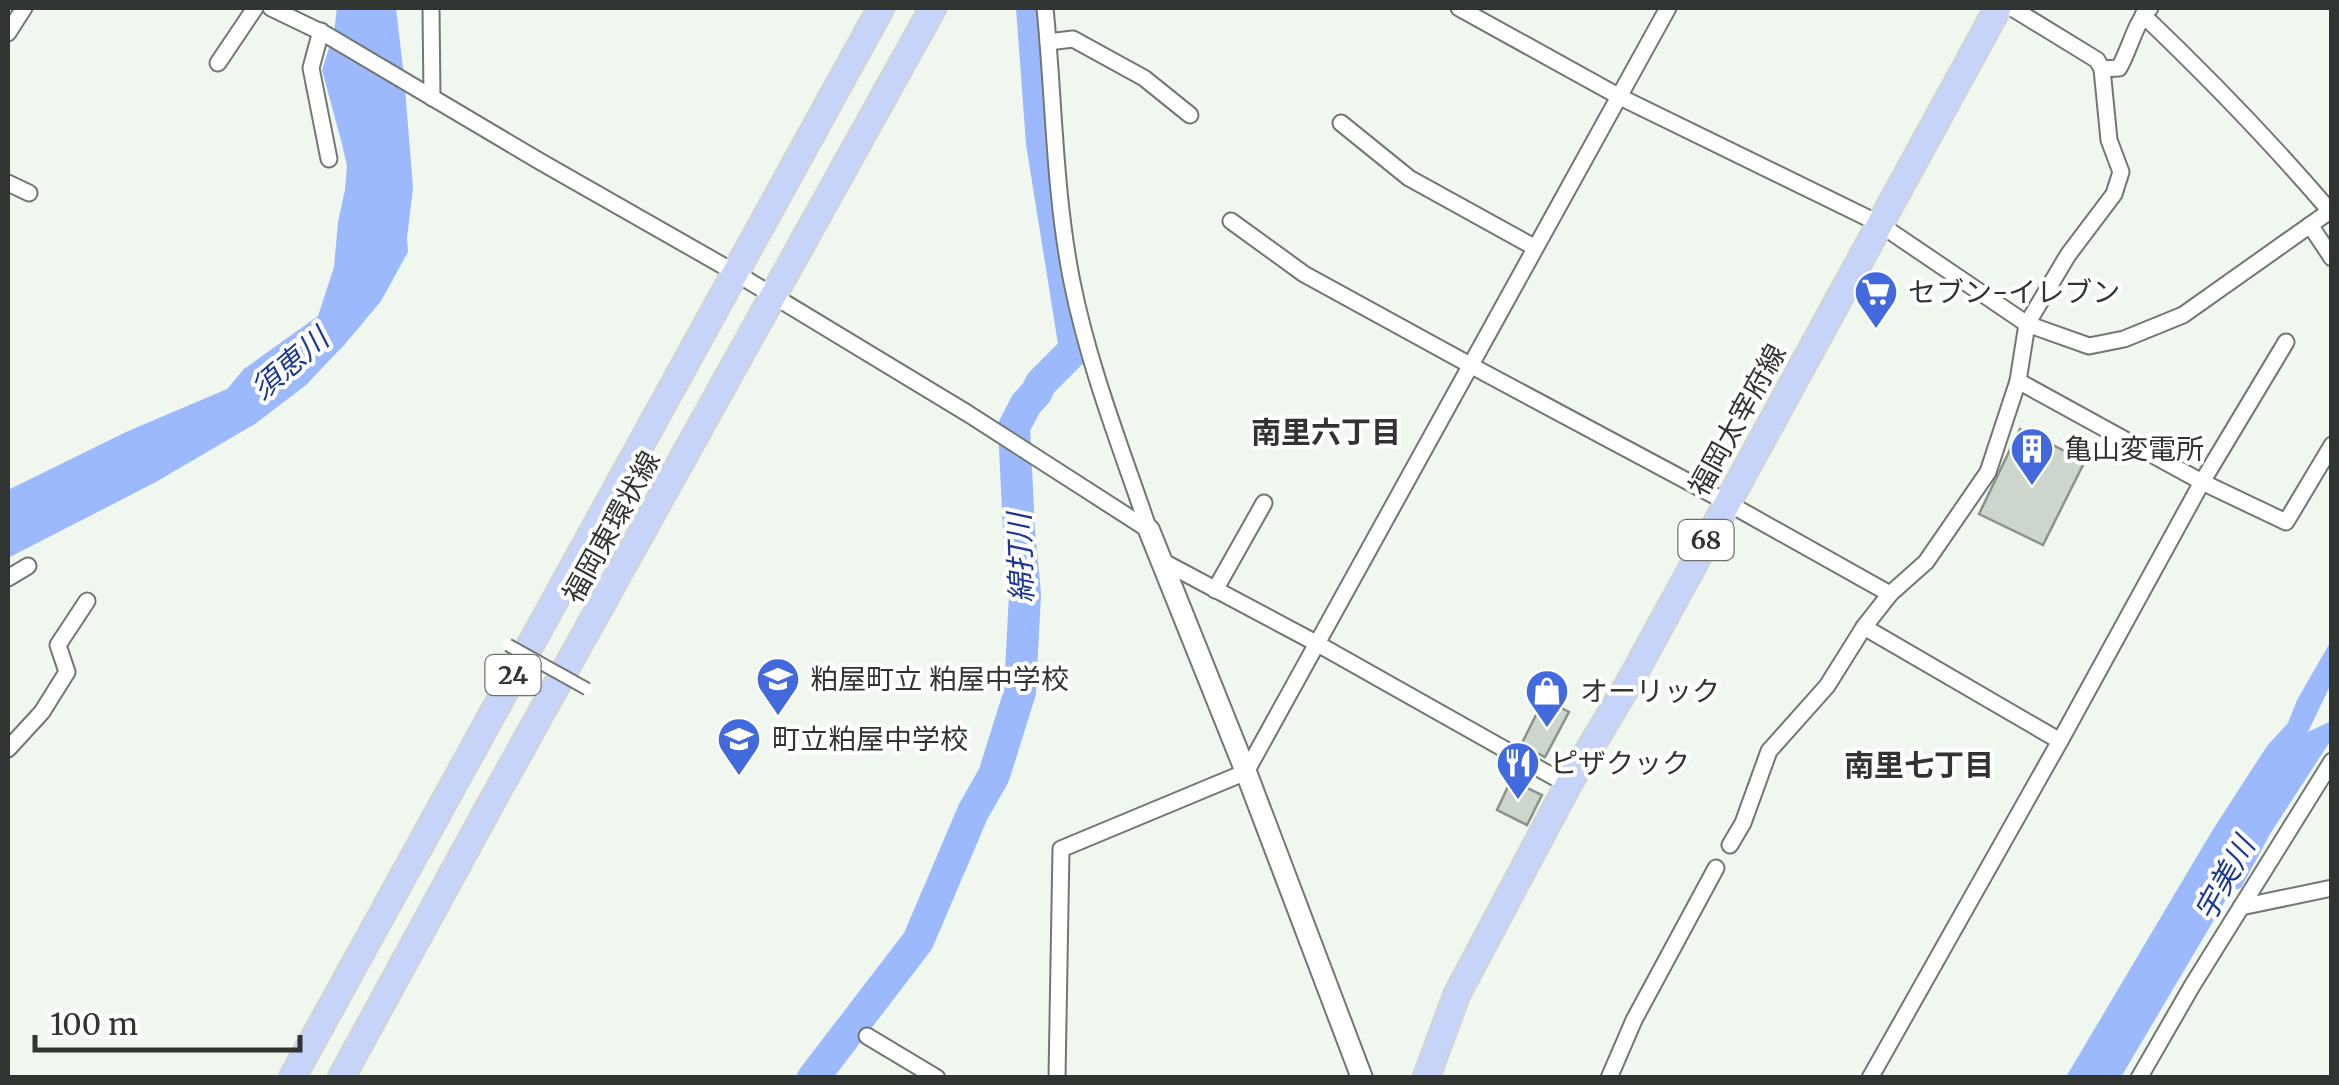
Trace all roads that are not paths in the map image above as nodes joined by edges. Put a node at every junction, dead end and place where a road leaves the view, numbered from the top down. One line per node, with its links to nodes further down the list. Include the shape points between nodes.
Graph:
1 (24, 8): 14 (street)
2 (255, 8): 16 (street)
3 (272, 8): 13 (street)
4 (431, 8): 18 (street)
5 (882, 8): 30 (main road, 福岡東環状線 / 24)
6 (934, 8): 31 (main road, 福岡東環状線 / 24)
7 (1045, 8): 15 (street)
8 (1458, 8): 19 (street)
9 (1668, 8): 19 (street)
10 (1998, 8): 26 (main road, 福岡太宰府線 / 68)
11 (2012, 8): 17 (street)
12 (2146, 11): 17 (street, via 2119,68); 27 (street, via 2330,211)
13 (323, 32): 18 (street); 22 (street, via 311,68)
14 (8, 34)
15 (1048, 42): 20 (street, via 1073,39 1144,78); 40 (street, via 1072,280)
16 (218, 63)
17 (2102, 69): 32 (street, via 2110,140 2121,172 2114,194)
18 (429, 96): 30 (street)
19 (1620, 97): 26 (street); 28 (street)
20 (1190, 115)
21 (1341, 123): 28 (street, via 1409,178)
22 (329, 159)
23 (8, 183): 24 (street)
24 (29, 193)
25 (1231, 221): 34 (street, via 1304,274)
26 (1878, 223): 32 (street); 38 (main road, 福岡太宰府線 / 68)
27 (2310, 225): 29 (street); 32 (street, via 2183,315 2124,339 2088,346)
28 (1534, 247): 34 (street)
29 (2332, 258)
30 (734, 272): 31 (street); 61 (main road, 福岡東環状線 / 24)
31 (773, 296): 40 (street); 62 (main road, 福岡東環状線 / 24)
32 (2026, 324): 35 (street)
33 (2286, 342): 37 (street)
34 (1470, 366): 38 (street); 48 (street)
35 (2018, 382): 37 (street); 45 (street, via 1988,472 1926,562)
36 (2332, 444): 37 (street, via 2286,522)
37 (2202, 482): 51 (street)
38 (1726, 502): 45 (street); 55 (main road, 福岡太宰府線 / 68)
39 (1264, 503): 44 (street)
40 (1149, 530): 41 (street)
41 (1162, 562): 44 (street); 54 (street)
42 (28, 566): 43 (street)
43 (8, 578)
44 (1215, 590): 48 (street)
45 (1890, 594): 47 (street)
46 (86, 601): 52 (street, via 58,645 67,672)
47 (1864, 626): 51 (street); 56 (street, via 1827,686 1768,751)
48 (1316, 643): 54 (street); 55 (street)
49 (508, 646): 50 (street, bridge)
50 (586, 689)
51 (2060, 741): 68 (street)
52 (8, 749)
53 (2332, 761): 59 (street)
54 (1246, 772): 64 (street, via 1061,849); 65 (street)
55 (1568, 784): 66 (main road, 福岡太宰府線 / 68, via 1457,994)
56 (1730, 844)
57 (1716, 868): 67 (street)
58 (2332, 888): 59 (street)
59 (2241, 907): 69 (street)
60 (867, 1036): 63 (street)
61 (292, 1078)
62 (341, 1078)
63 (937, 1078)
64 (1057, 1078)
65 (1362, 1078)
66 (1426, 1078)
67 (1609, 1078)
68 (1870, 1078)
69 (2139, 1078)

